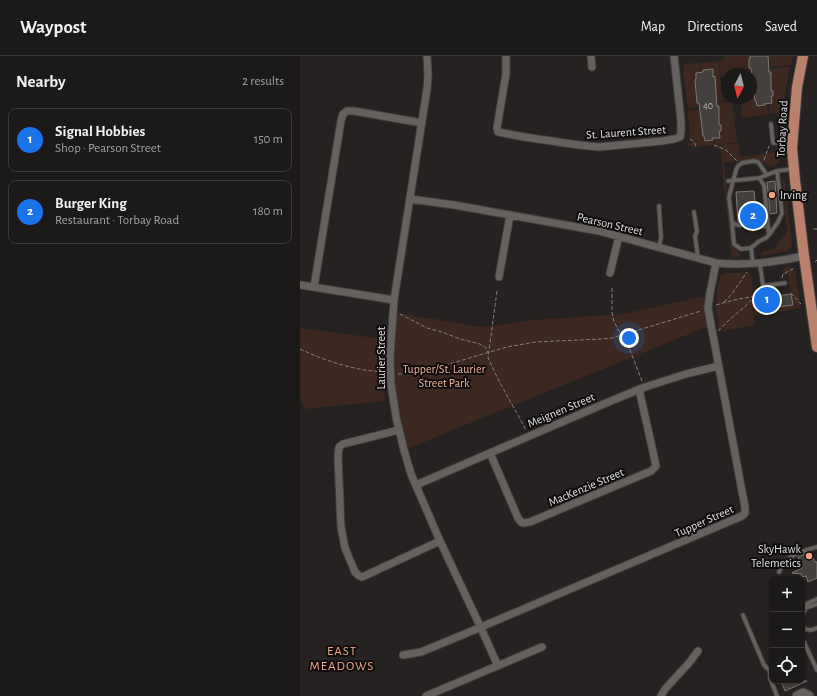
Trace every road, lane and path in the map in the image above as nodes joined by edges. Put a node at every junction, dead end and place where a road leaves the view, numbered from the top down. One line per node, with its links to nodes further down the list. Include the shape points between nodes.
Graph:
1 (428, 56): 7 (street, Laurier Street)
2 (506, 56): 4 (street, St. Laurent Street, via 498,132 599,147 674,140 680,137 682,132)
3 (591, 56): 6 (street)
4 (674, 56)
5 (803, 56): 10 (main road, Torbay Road, via 797,87)
6 (592, 67)
7 (422, 123): 22 (street, Laurier Street); 48 (street, via 354,111 343,114)
8 (771, 124): 10 (lane, via 773,143)
9 (690, 139): 13 (path)
10 (792, 142): 16 (main road, Torbay Road)
11 (770, 143): 15 (path)
12 (714, 145): 14 (path, via 726,150)
13 (696, 147)
14 (740, 164): 15 (lane, via 753,161); 20 (lane)
15 (761, 166): 18 (lane)
16 (794, 169): 17 (lane); 34 (main road, Torbay Road)
17 (777, 171): 18 (lane); 30 (lane, via 781,215)
18 (767, 175): 19 (lane)
19 (759, 178): 20 (lane); 27 (lane, via 766,185)
20 (734, 180): 21 (lane); 26 (lane, via 729,198)
21 (728, 181)
22 (410, 199): 25 (street, Pearson Street); 53 (street, Laurier Street)
23 (659, 206): 32 (lane)
24 (694, 212): 35 (lane)
25 (510, 215): 31 (street, Pearson Street); 43 (street)
26 (732, 222): 27 (lane, via 737,226 755,224); 33 (lane, via 734,244 741,248)
27 (768, 227): 30 (lane)
28 (813, 229): 29 (path)
29 (817, 229)
30 (769, 235): 33 (lane)
31 (619, 236): 32 (street, Pearson Street); 42 (street)
32 (659, 247): 35 (street, Pearson Street)
33 (751, 248): 39 (lane)
34 (804, 256): 39 (street, Pearson Street); 61 (main road, Torbay Road)
35 (698, 258): 38 (street, Pearson Street)
36 (817, 260): 37 (path)
37 (815, 262)
38 (716, 263): 39 (street, Pearson Street); 64 (street, Tupper Street, via 708,308)
39 (756, 264): 47 (lane)
40 (794, 268): 44 (path, via 783,274)
41 (747, 272): 54 (path)
42 (610, 273)
43 (499, 278)
44 (780, 283): 45 (lane); 47 (lane)
45 (785, 283)
46 (300, 285): 48 (street)
47 (763, 286): 52 (path)
48 (314, 287): 53 (street)
49 (612, 288): 60 (path, via 612,313)
50 (497, 291): 63 (path)
51 (791, 293): 55 (path)
52 (756, 296): 54 (path); 59 (path)
53 (394, 300): 69 (street, Laurier Street, via 390,373)
54 (724, 303): 56 (path)
55 (801, 304)
56 (715, 306)
57 (702, 311): 60 (path)
58 (399, 314): 63 (path, via 427,328 480,344)
59 (718, 331)
60 (621, 335): 63 (path, via 602,339 535,342); 67 (path)
61 (817, 347)
62 (300, 349): 65 (path, via 336,364)
63 (488, 353): 66 (path, via 433,370); 70 (path, via 493,369)
64 (718, 366): 68 (street, Meignen Street); 82 (street, Tupper Street, via 745,513)
65 (384, 372)
66 (398, 374)
67 (642, 381)
68 (639, 389): 71 (street, Meignen Street); 71 (street, MacKenzie Street, via 656,466 651,471 523,524 518,518)
69 (399, 430): 72 (street, Laurier Street); 73 (street, via 339,447 341,527 345,548 355,572 362,577)
70 (526, 430)
71 (490, 453): 72 (street, Meignen Street)
72 (416, 485): 73 (street, Laurier Street)
73 (440, 542): 82 (street, Laurier Street)
74 (817, 548): 75 (lane, via 791,557 784,562)
75 (779, 572)
76 (817, 599): 78 (lane)
77 (817, 604): 79 (lane)
78 (805, 605)
79 (806, 608): 80 (lane)
80 (804, 612)
81 (743, 615): 94 (lane, via 764,665 769,670)
82 (481, 628): 88 (street, via 421,652); 89 (street, Laurier Street)
83 (805, 628): 84 (lane)
84 (817, 628)
85 (805, 643): 90 (lane)
86 (542, 647): 89 (street)
87 (698, 651): 93 (street)
88 (403, 655)
89 (498, 666): 92 (street)
90 (817, 670)
91 (817, 692): 96 (street)
92 (426, 696)
93 (661, 696)
94 (777, 696)
95 (796, 696): 96 (street, via 803,693)
96 (809, 696)

